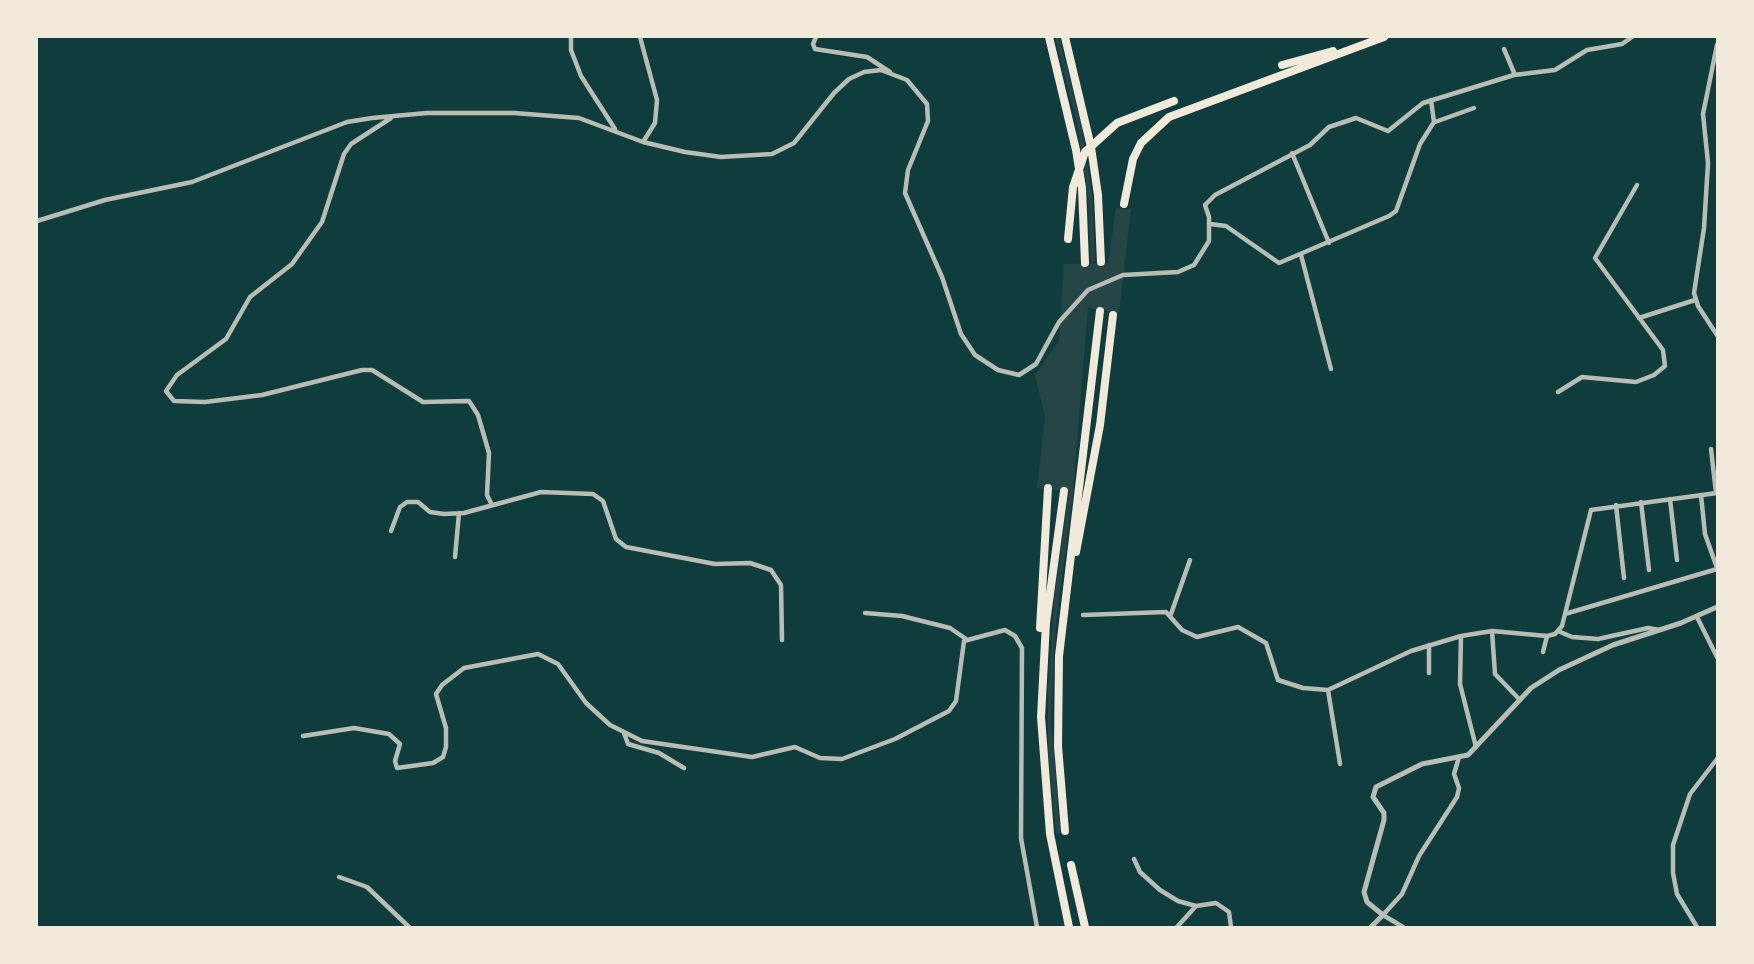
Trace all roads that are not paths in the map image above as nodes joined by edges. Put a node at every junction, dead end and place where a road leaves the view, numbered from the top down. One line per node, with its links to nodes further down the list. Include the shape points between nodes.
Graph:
1 (571, 37): 18 (street, via 581,76)
2 (640, 37): 19 (street, via 657,100 655,123)
3 (816, 37): 11 (street, via 815,49 867,57)
4 (1049, 37): 28 (highway, via 1082,188)
5 (1065, 37): 29 (highway, via 1097,185)
6 (1632, 37): 12 (street, via 1622,44 1587,50 1555,70)
7 (1382, 38): 10 (highway); 22 (highway, via 1169,117 1142,143 1133,159)
8 (1717, 45): 30 (street, via 1703,114 1707,163)
9 (1504, 49): 12 (street)
10 (1282, 65)
11 (890, 72): 19 (street, via 870,70 849,79 794,143 778,153 721,157); 24 (street, via 914,85 927,104 928,121 908,170 905,193 909,209 942,277 961,334 975,355 1011,375 1025,373 1039,360 1049,337 1088,290 1123,275 1183,270 1197,261 1209,241)
12 (1515, 75): 13 (street)
13 (1431, 100): 17 (street); 20 (street, via 1391,130 1348,119)
14 (1174, 101): 25 (highway, via 1117,123 1084,152 1073,187)
15 (1474, 108): 17 (street)
16 (392, 117): 18 (street, via 514,113 579,118); 23 (street, via 347,122 219,174); 44 (street, via 351,144 344,154 322,222 292,264 250,297 226,339 177,375 166,391 174,401 205,402 262,395 372,370 423,402 469,401 489,453)
17 (1434, 122): 26 (street, via 1420,144 1395,212)
18 (615, 130): 19 (street)
19 (643, 142)
20 (1292, 153): 24 (street, via 1216,194 1205,205); 26 (street)
21 (1637, 185): 33 (street, via 1594,254)
22 (1124, 204)
23 (37, 221)
24 (1210, 224): 27 (street, via 1226,226 1278,263)
25 (1069, 239)
26 (1329, 243): 27 (street)
27 (1301, 255): 35 (street)
28 (1085, 262)
29 (1101, 262)
30 (1695, 300): 33 (street); 34 (street)
31 (1100, 311): 69 (highway)
32 (1113, 315): 69 (highway, via 1100,425)
33 (1639, 318): 36 (street, via 1664,353 1663,369 1633,382 1584,376)
34 (1717, 335)
35 (1331, 369)
36 (1558, 392)
37 (1711, 449): 40 (street)
38 (1048, 488): 72 (highway, via 1041,601)
39 (1064, 491): 72 (highway, via 1049,590)
40 (1716, 493): 41 (street)
41 (1701, 495): 42 (street); 51 (street, via 1705,534)
42 (1670, 499): 43 (street); 50 (street)
43 (1642, 502): 45 (street); 52 (street)
44 (491, 503): 46 (street); 66 (street, via 541,492 593,494 603,502 616,539 626,547 771,570 780,584)
45 (1616, 505): 53 (street); 57 (street, via 1595,508 1589,514)
46 (459, 513): 47 (street, via 430,512 421,504 408,502 400,507); 48 (street)
47 (391, 531)
48 (455, 557)
49 (1190, 560): 56 (street)
50 (1677, 560)
51 (1717, 569): 57 (street)
52 (1648, 570)
53 (1624, 578)
54 (1717, 607): 59 (street)
55 (866, 613): 65 (street, via 950,628)
56 (1171, 614): 58 (street); 73 (street, via 1189,636 1231,627 1245,629 1266,643 1278,680)
57 (1565, 614): 62 (street)
58 (1083, 615)
59 (1697, 617): 60 (street); 70 (street)
60 (1660, 630): 62 (street, via 1647,628 1587,639); 74 (street, via 1559,670)
61 (1492, 631): 63 (street); 64 (street); 74 (street, via 1495,674)
62 (1558, 631): 64 (street)
63 (1461, 636): 67 (street); 77 (street, via 1461,689)
64 (1546, 636): 68 (street)
65 (965, 639): 75 (street, via 952,709 848,758 820,758 792,747 747,757 645,742); 89 (street, via 1005,630 1022,648 1021,838)
66 (782, 640)
67 (1429, 645): 71 (street); 73 (street)
68 (1543, 653)
69 (1059, 656): 82 (highway, via 1057,726)
70 (1717, 657)
71 (1429, 673)
72 (1042, 687): 90 (highway, via 1047,806)
73 (1328, 690): 80 (street)
74 (1520, 700): 77 (street)
75 (624, 733): 76 (street, via 586,703 553,659 538,654 464,668 442,685 436,694 446,728 446,747 443,757 433,763 397,768 394,761 400,744 389,734 354,728); 81 (street, via 628,744 656,752)
76 (303, 736)
77 (1476, 748): 78 (street)
78 (1459, 757): 87 (street, via 1454,774 1457,797 1419,856 1402,894); 87 (street, via 1409,768 1374,791 1384,815 1364,892 1367,902)
79 (1717, 759): 96 (street, via 1690,794 1673,845 1677,894)
80 (1340, 764)
81 (684, 768)
82 (1065, 831)
83 (1134, 859): 86 (street, via 1140,872 1160,890)
84 (1071, 864): 91 (highway)
85 (339, 877): 88 (street, via 361,883)
86 (1196, 906): 92 (street); 93 (street, via 1221,905 1229,912)
87 (1383, 915): 94 (street); 95 (street)
88 (409, 927)
89 (1037, 927)
90 (1069, 927)
91 (1085, 927)
92 (1177, 927)
93 (1231, 927)
94 (1371, 927)
95 (1403, 927)
96 (1697, 927)

